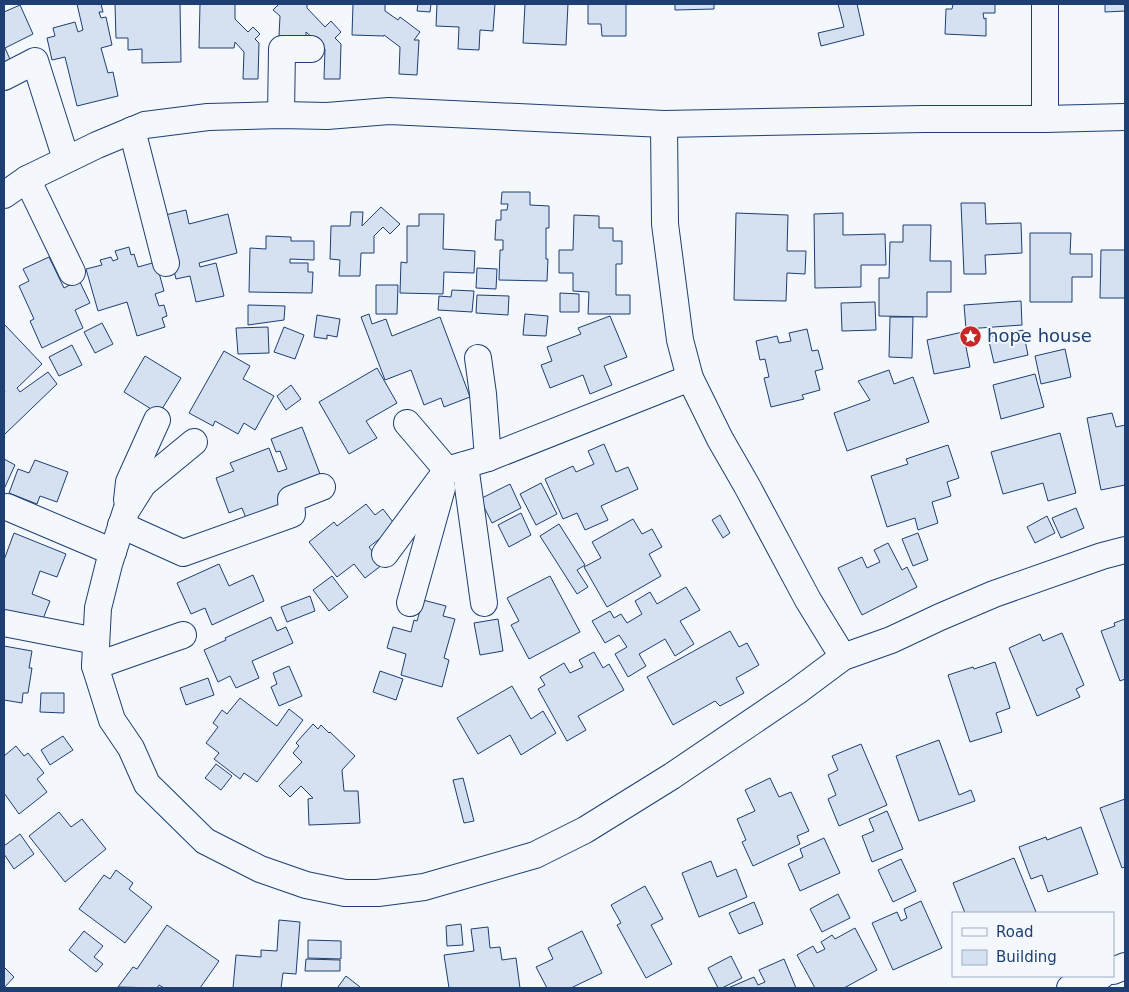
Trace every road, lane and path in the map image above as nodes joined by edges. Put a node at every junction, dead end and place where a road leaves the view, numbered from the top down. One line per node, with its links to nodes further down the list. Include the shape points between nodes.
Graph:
1 (1045, 4): 6 (street)
2 (312, 49): 4 (street, via 282,49)
3 (4, 76): 9 (street, via 35,61)
4 (281, 115): 7 (street, via 389,112); 8 (street, via 208,117 145,125)
5 (1125, 117): 6 (street)
6 (1044, 119): 7 (street)
7 (664, 124): 15 (street, via 665,224 680,340)
8 (132, 130): 9 (street); 12 (street)
9 (66, 159): 10 (street)
10 (27, 179): 11 (street); 13 (street)
11 (4, 195)
12 (166, 263)
13 (72, 272)
14 (478, 358): 19 (street, via 483,394)
15 (690, 378): 19 (street); 31 (street, via 808,600)
16 (157, 420): 22 (street, via 129,482)
17 (407, 423): 19 (street)
18 (194, 442): 22 (street, via 143,484)
19 (467, 464): 25 (street); 26 (street); 27 (street)
20 (322, 487): 22 (street, via 291,499 292,514 183,553)
21 (8, 506): 24 (street)
22 (124, 518): 24 (street)
23 (1125, 550): 31 (street, via 994,594 891,640)
24 (113, 552): 30 (street, via 98,608)
25 (385, 554)
26 (410, 603)
27 (484, 603)
28 (4, 623): 30 (street)
29 (183, 635): 30 (street)
30 (96, 653): 31 (street, via 112,720 131,748 147,784 205,841 260,869 306,885 345,893 424,887 535,855 585,830 672,776)
31 (843, 657)
32 (1098, 977): 33 (street)
33 (1070, 988)

